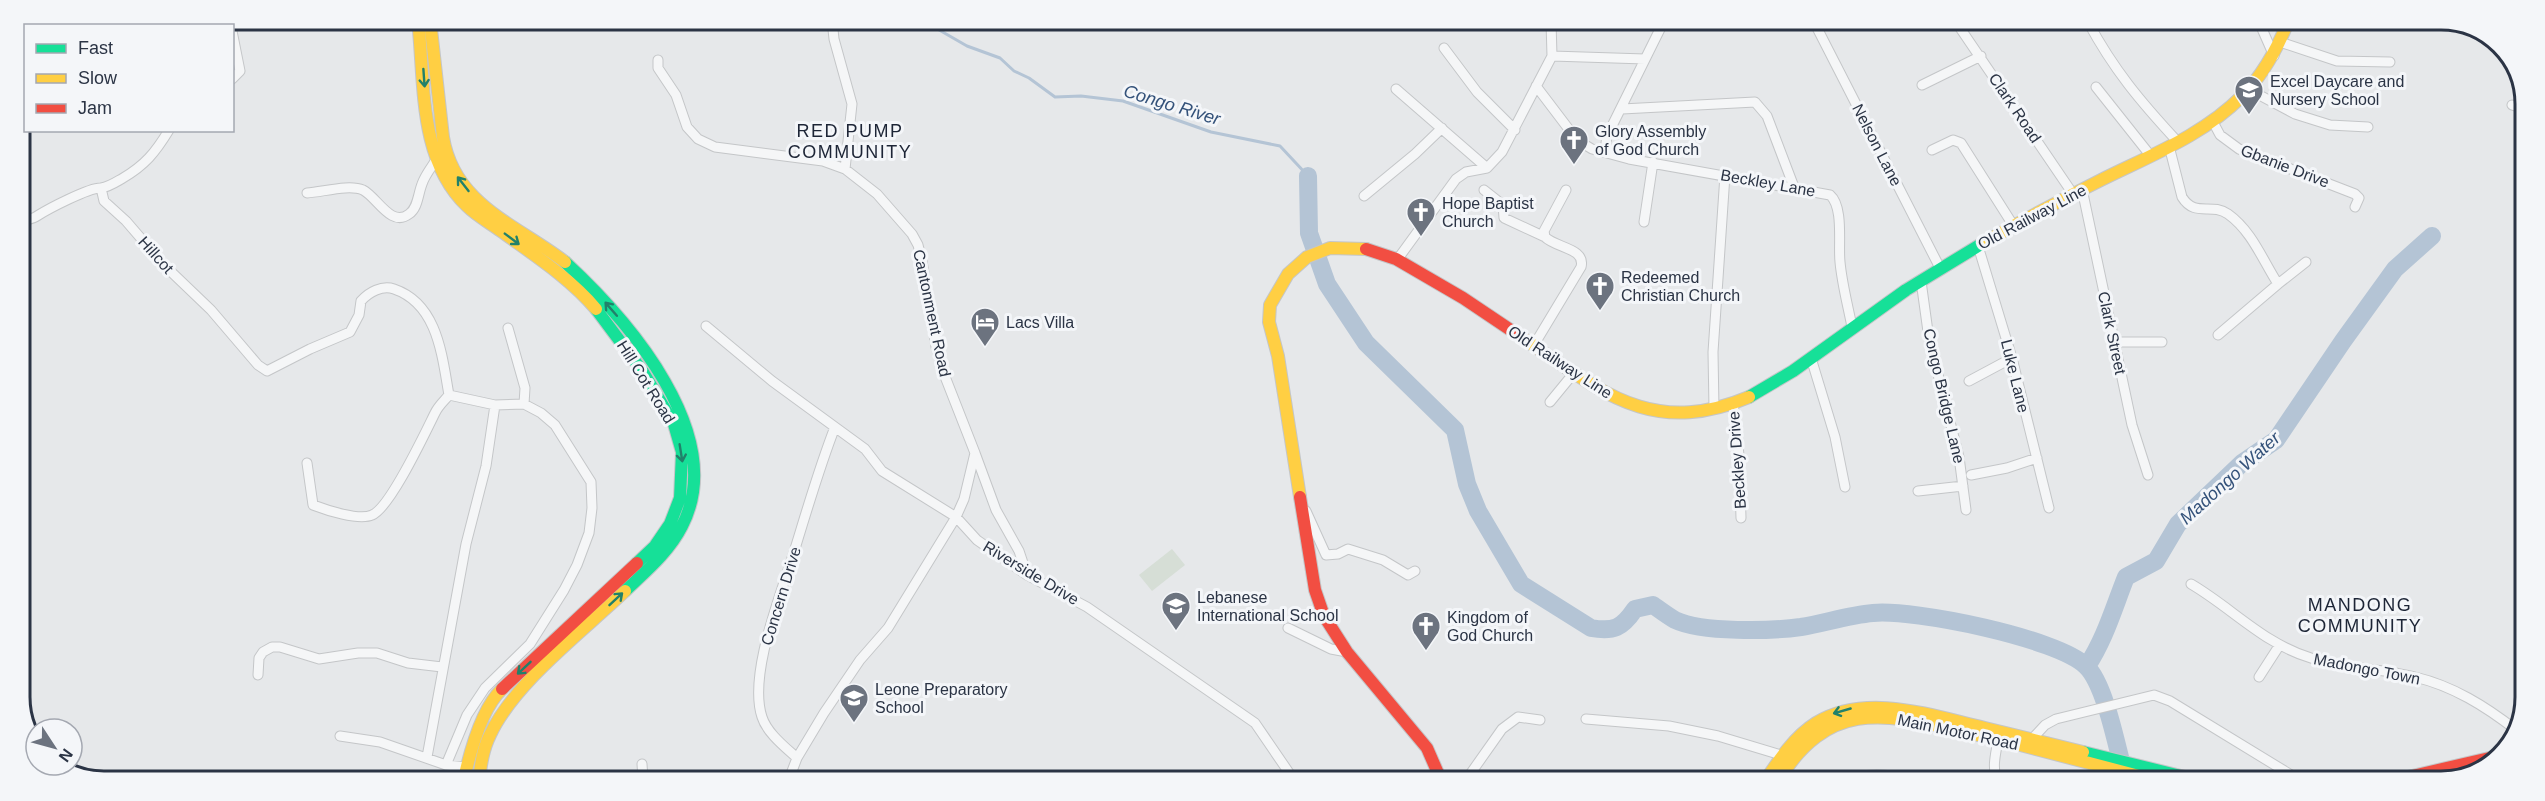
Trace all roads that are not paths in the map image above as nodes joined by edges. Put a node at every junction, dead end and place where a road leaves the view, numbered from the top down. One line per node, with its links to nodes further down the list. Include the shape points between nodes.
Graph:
1 (419, 30): 38 (main road, Hill Cot Road, one-way to 38)
2 (431, 30): 116 (main road, Hill Cot Road, one-way to 2, via 495,722 513,697 662,556 683,524 695,476 693,451 674,399 622,321 576,272 487,208 454,173 442,135)
3 (833, 30): 41 (street, via 852,104)
4 (1551, 30): 14 (street)
5 (1660, 30): 17 (street)
6 (1818, 30): 58 (street, Nelson Lane)
7 (1962, 30): 15 (street, Clark Road)
8 (2092, 30): 34 (street, via 2103,51)
9 (2263, 30): 16 (street)
10 (2285, 30): 12 (main road, Old Railway Line)
11 (234, 41): 20 (street, via 240,71)
12 (2280, 42): 16 (main road, Old Railway Line); 19 (street, via 2337,61)
13 (1444, 48): 32 (street, via 1477,92)
14 (1552, 56): 17 (street); 22 (street)
15 (1981, 56): 21 (street); 47 (street, Clark Road)
16 (2274, 56): 25 (main road, Old Railway Line)
17 (1645, 59): 28 (street)
18 (658, 60): 41 (street, Cantonment Road, via 658,68 676,95 687,127 705,143 728,150 823,160)
19 (2390, 62)
20 (234, 77)
21 (1922, 85)
22 (1536, 87): 32 (street); 36 (street, Beckley Lane, via 1577,140)
23 (2096, 87): 37 (street)
24 (1396, 89): 31 (street)
25 (2248, 89): 29 (main road, Old Railway Line); 30 (street, via 2295,114 2330,125)
26 (2512, 105): 27 (street)
27 (2515, 106)
28 (1622, 109): 36 (street, via 1607,136); 43 (street, via 1755,102 1767,116)
29 (2212, 120): 34 (main road, Old Railway Line); 50 (street, Gbanie Drive, via 2220,135 2239,149 2355,194 2359,198)
30 (2368, 127)
31 (1442, 128): 40 (street); 49 (street)
32 (1515, 130): 40 (street)
33 (168, 132): 44 (street, via 137,171)
34 (2173, 143): 37 (main road, Old Railway Line); 60 (street, via 2182,197 2187,205 2228,214 2257,247)
35 (1932, 150): 53 (street, via 1953,140 1961,143)
36 (1609, 153): 39 (street, Beckley Lane)
37 (2150, 155): 47 (main road, Old Railway Line)
38 (436, 160): 48 (street, via 422,184 416,205 402,218 391,216 357,188); 115 (main road, Hill Cot Road, one-way to 115, via 455,194 564,277 608,323 674,424 682,452 680,498 670,524 655,546 497,694 485,715)
39 (1653, 162): 42 (street, Beckley Lane); 52 (street)
40 (1487, 168): 56 (street, via 1466,172 1456,179)
41 (845, 169): 79 (street, Cantonment Road, via 884,200 918,244 936,346 952,399)
42 (1725, 175): 43 (street, Beckley Lane); 77 (street, via 1713,351)
43 (1794, 187): 62 (street, Beckley Lane, via 1830,195 1836,200 1840,262)
44 (101, 188): 51 (street, via 83,192); 72 (street, Hillcot, via 104,201 267,371 350,332 361,301 386,287 412,299 431,319)
45 (1484, 190): 54 (street, via 1503,205 1504,218)
46 (1566, 190): 54 (street, via 1544,231)
47 (2078, 192): 53 (main road, Old Railway Line); 65 (street, Clark Street)
48 (307, 193)
49 (1364, 196)
50 (2355, 207)
51 (30, 219)
52 (1644, 222)
53 (2013, 225): 55 (main road, Old Railway Line)
54 (1545, 237): 67 (street, via 1580,254 1583,261)
55 (1978, 246): 58 (main road, Old Railway Line); 69 (street, Luke Lane)
56 (1397, 260): 67 (main road, Old Railway Line); 87 (main road, Old Railway Line, via 1366,249 1327,248 1308,256 1289,272 1269,302 1267,324 1278,356)
57 (2306, 262): 60 (street)
58 (1940, 268): 59 (main road, Old Railway Line)
59 (1921, 281): 62 (main road, Old Railway Line); 84 (street, Congo Bridge Lane, via 1929,339)
60 (2278, 284): 64 (street)
61 (706, 326): 78 (street, Riverside Drive)
62 (1852, 327): 68 (main road, Old Railway Line)
63 (508, 328): 75 (street, via 525,388)
64 (2218, 335)
65 (2113, 342): 66 (street); 83 (street, Clark Street)
66 (2162, 342)
67 (1534, 345): 70 (main road, Old Railway Line)
68 (1811, 358): 74 (main road, Old Railway Line, via 1780,380); 85 (street, via 1835,437)
69 (2012, 358): 71 (street); 80 (street, Luke Lane)
70 (1573, 374): 73 (street); 77 (main road, Old Railway Line, via 1615,399 1637,405 1684,413)
71 (1970, 381)
72 (449, 395): 76 (street); 81 (street, via 436,411 412,460 374,515 328,511 313,505)
73 (1550, 402)
74 (1733, 402): 77 (main road, Old Railway Line); 91 (street, Beckley Drive)
75 (524, 404): 76 (street); 113 (street, via 555,425 591,482 589,533 577,565 530,644 485,688 467,715)
76 (495, 405): 98 (street, via 486,466)
77 (1714, 409)
78 (836, 427): 90 (street, Riverside Drive, via 865,449 882,471); 110 (street, Concern Drive, via 820,463 760,673 762,717)
79 (975, 453): 90 (street); 93 (street, Cantonment Road, via 996,510)
80 (2037, 458): 82 (street); 88 (street, Luke Lane)
81 (308, 463)
82 (1971, 475)
83 (2148, 475)
84 (1963, 486): 86 (street); 89 (street, Congo Bridge Lane)
85 (1845, 487)
86 (1918, 491)
87 (1299, 498): 92 (street, via 1326,555 1348,549 1383,560 1408,575); 97 (main road, Old Railway Line, via 1315,590 1324,616)
88 (2049, 508)
89 (1966, 510)
90 (956, 517): 93 (street, Riverside Drive, via 977,540); 110 (street, via 888,628 860,660)
91 (1741, 518)
92 (1415, 571)
93 (1027, 574): 119 (street, Riverside Drive, via 1087,608 1255,723)
94 (2191, 584): 96 (street, Madongo Town)
95 (1288, 628): 97 (street, via 1331,649)
96 (2279, 646): 100 (street); 103 (street, Madongo Town, via 2311,659 2425,680 2464,694)
97 (1347, 652): 120 (main road, Old Railway Line, via 1427,748)
98 (442, 667): 99 (street, via 408,663 377,653 319,659 280,646 263,652); 109 (street)
99 (258, 675)
100 (2259, 677)
101 (1586, 719): 108 (street, via 1669,726)
102 (1540, 720): 121 (street, via 1518,717 1502,729)
103 (2509, 725)
104 (340, 736): 109 (street, via 380,742)
105 (2032, 739): 107 (main road, Main Motor Road); 108 (main road, Main Motor Road, one-way to 108, via 1894,707 1863,707 1838,711 1817,722); 127 (street, via 2056,719 2154,695)
106 (1998, 740): 107 (main road, Main Motor Road); 123 (main road, Main Motor Road, via 1894,718 1864,717 1823,731); 124 (street)
107 (2062, 751): 125 (main road, Main Motor Road); 126 (main road)
108 (1781, 755): 122 (main road, Main Motor Road)
109 (427, 757): 113 (street)
110 (797, 758): 118 (street)
111 (2476, 762): 128 (main road)
112 (642, 764): 117 (street)
113 (446, 765): 114 (street)
114 (461, 771)
115 (467, 771)
116 (480, 771)
117 (642, 771)
118 (792, 771)
119 (1288, 771)
120 (1437, 771)
121 (1472, 771)
122 (1771, 771)
123 (1785, 771)
124 (1995, 771)
125 (2126, 771)
126 (2155, 771)
127 (2285, 771)
128 (2438, 771)

